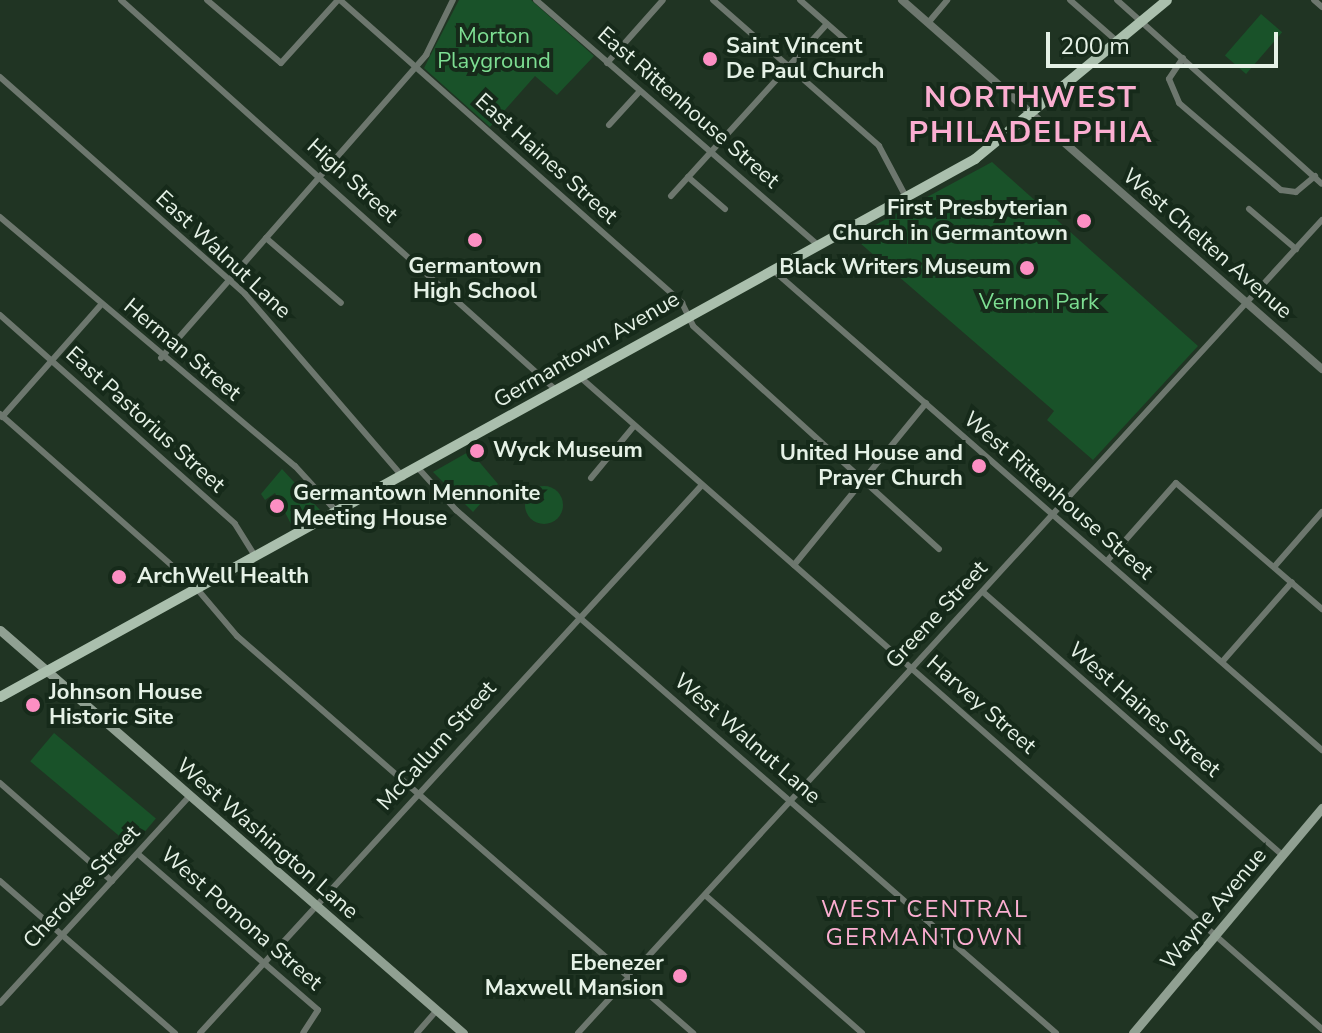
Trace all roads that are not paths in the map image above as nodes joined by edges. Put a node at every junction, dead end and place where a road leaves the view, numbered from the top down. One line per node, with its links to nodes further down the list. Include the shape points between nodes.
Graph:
1 (121, 0): 30 (street, High Street)
2 (207, 0): 3 (street, via 281,63)
3 (339, 0): 23 (street, East Haines Street)
4 (453, 0): 23 (street, via 437,40)
5 (536, 0): 22 (street, East Rittenhouse Street)
6 (663, 0): 22 (street)
7 (713, 0): 24 (street)
8 (800, 0): 18 (street)
9 (902, 0): 17 (street, West Chelten Avenue)
10 (947, 0): 17 (street)
11 (1070, 0): 19 (street)
12 (1117, 0): 16 (street)
13 (1167, 0): 16 (main road, Germantown Avenue)
14 (1314, 0): 15 (street)
15 (1322, 7)
16 (1142, 21): 19 (main road, Germantown Avenue); 21 (street)
17 (928, 23): 27 (street, West Chelten Avenue)
18 (827, 24): 20 (street); 24 (street)
19 (1118, 42): 27 (main road, Germantown Avenue)
20 (858, 51)
21 (1183, 58): 31 (street); 31 (street, via 1169,79 1179,103 1281,190 1296,192)
22 (607, 63): 26 (street, East Rittenhouse Street)
23 (415, 66): 30 (street); 49 (street, East Haines Street, via 682,303)
24 (789, 66): 29 (street); 35 (street, via 879,146)
25 (0, 77): 44 (street, East Walnut Lane)
26 (639, 92): 28 (street); 29 (street, East Rittenhouse Street)
27 (1032, 115): 35 (main road, Germantown Avenue, via 975,159); 45 (street, West Chelten Avenue)
28 (609, 125)
29 (710, 152): 32 (street); 41 (street, East Rittenhouse Street)
30 (320, 176): 40 (street); 54 (street, High Street)
31 (1315, 176): 33 (street)
32 (688, 177): 34 (street); 36 (street)
33 (1322, 184)
34 (671, 196)
35 (906, 197): 41 (main road, Germantown Avenue)
36 (725, 209)
37 (1249, 209): 42 (street)
38 (0, 217): 47 (street, Herman Street)
39 (1322, 220): 42 (street, Greene Street)
40 (266, 238): 44 (street); 46 (street)
41 (817, 244): 43 (main road, Germantown Avenue)
42 (1296, 249): 45 (street, Greene Street)
43 (771, 268): 49 (main road, Germantown Avenue); 55 (street, West Rittenhouse Street)
44 (229, 280): 50 (street); 59 (street, East Walnut Lane)
45 (1246, 302): 52 (street, West Chelten Avenue); 65 (street, Greene Street)
46 (341, 303)
47 (100, 306): 50 (street, Herman Street); 51 (street)
48 (0, 315): 51 (street, East Pastorius Street)
49 (687, 316): 53 (main road, Germantown Avenue); 61 (street)
50 (161, 358): 64 (street, Herman Street, via 286,459)
51 (51, 361): 56 (street); 67 (street, East Pastorius Street, via 235,524)
52 (1322, 369)
53 (580, 377): 54 (main road, Germantown Avenue); 57 (street, Harvey Street)
54 (557, 390): 58 (main road, Germantown Avenue)
55 (926, 403): 61 (street); 65 (street, West Rittenhouse Street)
56 (1, 416): 72 (street)
57 (634, 426): 60 (street); 62 (street, Harvey Street)
58 (418, 468): 59 (main road, Germantown Avenue); 75 (street, West Walnut Lane)
59 (403, 477): 64 (main road, Germantown Avenue)
60 (591, 478)
61 (864, 479): 66 (street); 69 (street)
62 (702, 485): 69 (street, Harvey Street); 75 (street, McCallum Street)
63 (1322, 512): 70 (street)
64 (338, 513): 67 (main road, Germantown Avenue)
65 (1053, 515): 68 (street, West Rittenhouse Street); 73 (street, Greene Street)
66 (939, 549)
67 (257, 559): 72 (main road, Germantown Avenue)
68 (1107, 561): 70 (street, via 1176,483); 77 (street, West Rittenhouse Street)
69 (794, 565): 78 (street, Harvey Street)
70 (1274, 567): 71 (street)
71 (1292, 582): 74 (street); 77 (street)
72 (199, 590): 79 (main road, Germantown Avenue); 83 (street, via 237,636)
73 (983, 592): 78 (street, Greene Street); 88 (street, West Haines Street)
74 (1322, 609)
75 (580, 617): 83 (street, McCallum Street); 85 (street, West Walnut Lane)
76 (0, 630): 79 (main road, West Washington Lane)
77 (1222, 662): 81 (street, West Rittenhouse Street)
78 (912, 669): 85 (street, Greene Street); 93 (street, Harvey Street)
79 (48, 672): 80 (main road, Germantown Avenue); 84 (main road, West Washington Lane)
80 (0, 697)
81 (1322, 750)
82 (0, 783): 90 (street)
83 (419, 794): 92 (street, McCallum Street); 96 (street)
84 (190, 796): 87 (street, Cherokee Street); 92 (main road, West Washington Lane)
85 (791, 801): 91 (street, Greene Street); 108 (street, West Walnut Lane)
86 (1322, 808): 88 (main road, Wayne Avenue)
87 (138, 854): 90 (street, Cherokee Street); 95 (street, West Pomona Street)
88 (1282, 855): 93 (main road, Wayne Avenue)
89 (0, 881): 94 (street)
90 (112, 881): 94 (street, Cherokee Street)
91 (705, 895): 96 (street, Greene Street); 107 (street)
92 (316, 905): 95 (street, McCallum Street); 98 (main road, West Washington Lane)
93 (1216, 934): 99 (street, Harvey Street); 109 (main road, Wayne Avenue)
94 (62, 935): 97 (street, Cherokee Street); 100 (street)
95 (264, 963): 101 (street, McCallum Street); 102 (street, West Pomona Street, via 319,1013)
96 (629, 978): 105 (street, Greene Street); 106 (street)
97 (0, 1003)
98 (437, 1010): 103 (street); 104 (main road, West Washington Lane)
99 (1321, 1027)
100 (175, 1033)
101 (200, 1033)
102 (303, 1033)
103 (417, 1033)
104 (463, 1033)
105 (578, 1033)
106 (693, 1033)
107 (862, 1033)
108 (1056, 1033)
109 (1133, 1033)

